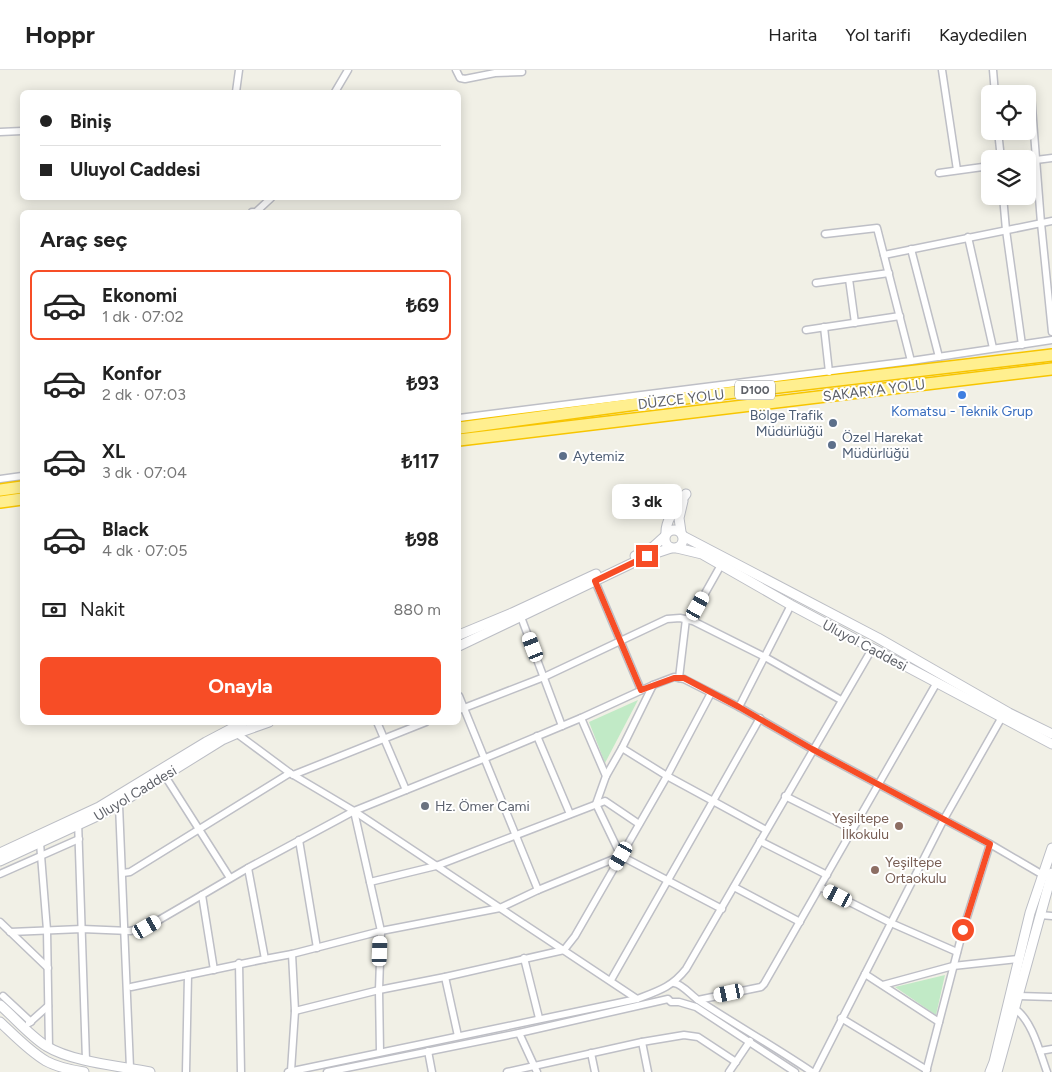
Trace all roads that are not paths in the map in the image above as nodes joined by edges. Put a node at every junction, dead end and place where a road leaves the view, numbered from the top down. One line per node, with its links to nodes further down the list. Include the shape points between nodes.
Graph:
1 (239, 70): 8 (street)
2 (348, 70): 9 (street)
3 (456, 70): 6 (street, via 460,78 465,79)
4 (942, 70): 16 (street)
5 (993, 70): 7 (street)
6 (522, 72)
7 (994, 85)
8 (236, 90)
9 (337, 90)
10 (20, 131): 11 (street)
11 (0, 132)
12 (1035, 140): 14 (street)
13 (1052, 158): 14 (street)
14 (1037, 160): 22 (street)
15 (981, 167): 16 (street)
16 (957, 170): 17 (street)
17 (939, 173)
18 (269, 200): 20 (street)
19 (1005, 205): 23 (street)
20 (258, 210)
21 (1052, 222): 22 (street)
22 (1041, 223): 23 (street); 35 (street)
23 (1006, 230): 25 (street); 37 (street)
24 (825, 234): 27 (street, via 877,228)
25 (968, 237): 26 (street); 38 (street)
26 (911, 249): 27 (street); 41 (street)
27 (884, 254): 28 (street)
28 (889, 273): 29 (street); 31 (street)
29 (850, 279): 30 (street); 32 (street)
30 (816, 283)
31 (900, 316): 32 (street); 43 (street)
32 (854, 323): 33 (street)
33 (824, 327): 34 (street); 45 (street)
34 (806, 330)
35 (1052, 332)
36 (1052, 340): 37 (street)
37 (1022, 345): 38 (street)
38 (993, 348): 41 (street)
39 (1052, 351): 42 (highway)
40 (1052, 355): 42 (highway, DÜZCE YOLU / D100)
41 (939, 357): 43 (street)
42 (1028, 358): 47 (highway, DÜZCE YOLU / D100)
43 (911, 361): 45 (street)
44 (1052, 369): 48 (highway, SAKARYA YOLU / D100)
45 (829, 372): 46 (street)
46 (461, 418)
47 (461, 428)
48 (461, 440)
49 (20, 476): 50 (street)
50 (0, 478)
51 (20, 487): 52 (highway)
52 (0, 490)
53 (20, 499): 54 (highway)
54 (0, 502)
55 (682, 534): 56 (main road, via 673,530); 56 (main road, via 679,518 686,494 674,509); 57 (main road, via 682,543); 89 (main road, Uluyol Caddesi, via 878,638 1041,730)
56 (665, 536): 57 (main road, via 666,545); 63 (main road, via 629,558)
57 (674, 548): 58 (main road, Uluyol Caddesi, via 702,554); 59 (main road, via 647,556)
58 (721, 565): 60 (main road, Uluyol Caddesi); 62 (street)
59 (595, 581): 61 (main road); 64 (street)
60 (791, 605): 66 (main road, Uluyol Caddesi); 67 (street)
61 (521, 617): 65 (main road); 68 (street)
62 (688, 620): 64 (street, via 667,619); 67 (street); 69 (street)
63 (461, 634)
64 (621, 640): 68 (street); 72 (street)
65 (461, 645)
66 (872, 649): 70 (main road, Uluyol Caddesi); 74 (street)
67 (764, 657): 74 (street); 75 (street)
68 (544, 677): 76 (street); 84 (street)
69 (679, 678): 71 (street); 73 (street)
70 (936, 684): 77 (main road, Uluyol Caddesi); 97 (street)
71 (653, 685): 72 (street); 90 (street)
72 (641, 690): 78 (street)
73 (711, 693): 75 (street); 96 (street)
74 (841, 700): 91 (street)
75 (739, 707): 79 (street)
76 (461, 709): 92 (street)
77 (1002, 717): 89 (main road, Uluyol Caddesi); 105 (street)
78 (581, 718): 84 (street); 95 (street)
79 (760, 718): 91 (street); 100 (street)
80 (239, 725): 85 (main road, Uluyol Caddesi)
81 (261, 725): 86 (main road, Uluyol Caddesi)
82 (378, 725): 88 (street)
83 (418, 725): 88 (street)
84 (562, 726): 87 (street)
85 (226, 732): 86 (street); 106 (main road, Uluyol Caddesi)
86 (238, 733): 93 (street); 94 (main road, Uluyol Caddesi)
87 (537, 736): 92 (street); 104 (street)
88 (384, 738): 93 (street); 98 (street)
89 (1051, 741)
90 (622, 748): 95 (street); 96 (street)
91 (812, 749): 97 (street); 99 (street)
92 (484, 759): 98 (street); 111 (street)
93 (292, 774): 103 (street); 108 (street)
94 (165, 776): 102 (main road, Uluyol Caddesi); 108 (street)
95 (606, 776): 101 (street)
96 (667, 776): 100 (street); 107 (street)
97 (879, 784): 105 (street); 110 (street)
98 (406, 790): 103 (street)
99 (785, 796): 109 (street); 110 (street)
100 (713, 801): 109 (street); 129 (street)
101 (596, 804): 104 (street); 107 (street, via 605,801); 120 (street)
102 (119, 805): 106 (main road, Uluyol Caddesi); 124 (street)
103 (354, 811): 113 (street); 122 (street); 130 (street)
104 (570, 814): 111 (street)
105 (944, 819): 116 (street); 140 (street)
106 (78, 821): 112 (street); 115 (main road, Uluyol Caddesi); 118 (main road, Uluyol Caddesi)
107 (639, 824): 120 (street)
108 (199, 829): 124 (street, via 130,872); 128 (street)
109 (766, 830): 114 (street)
110 (853, 830): 127 (street)
111 (516, 834): 122 (street); 133 (street)
112 (79, 839): 119 (street); 142 (street)
113 (299, 840): 123 (street); 147 (street)
114 (760, 841): 127 (street); 131 (street)
115 (40, 843): 119 (street); 121 (main road, Uluyol Caddesi)
116 (990, 844): 126 (street); 149 (street)
117 (1052, 848): 126 (main road)
118 (0, 853)
119 (42, 855): 125 (street); 143 (street)
120 (621, 856): 129 (street); 133 (street); 148 (street)
121 (0, 861)
122 (436, 866): 130 (street); 135 (street)
123 (248, 868): 128 (street); 152 (street)
124 (123, 873): 144 (street)
125 (0, 874)
126 (1048, 874): 137 (main road); 153 (main road, via 1030,913)
127 (827, 875): 132 (street)
128 (230, 878): 134 (street)
129 (668, 880): 136 (street); 162 (street)
130 (370, 882): 145 (street)
131 (734, 886): 136 (street); 139 (street)
132 (820, 887): 139 (street); 140 (street)
133 (538, 890): 135 (street)
134 (202, 895): 144 (street, via 147,927); 158 (street)
135 (500, 908): 145 (street); 148 (street)
136 (722, 909): 157 (street)
137 (1040, 915): 138 (street); 169 (main road)
138 (1052, 916)
139 (800, 922): 174 (street, via 764,984)
140 (891, 923): 149 (street); 159 (street)
141 (1, 926): 146 (street)
142 (82, 929): 143 (street); 144 (street); 194 (street)
143 (47, 930): 146 (street); 156 (street)
144 (126, 931): 196 (street)
145 (381, 931): 147 (street); 168 (street)
146 (10, 932): 156 (street)
147 (317, 948): 150 (street)
148 (564, 950): 151 (street); 162 (street)
149 (956, 952): 155 (street)
150 (292, 954): 152 (street); 178 (street)
151 (524, 958): 161 (street); 179 (street)
152 (265, 959): 154 (street)
153 (1018, 959): 155 (street); 212 (main road)
154 (239, 963): 158 (street); 202 (street)
155 (953, 966): 164 (street); 182 (street)
156 (48, 968): 176 (street)
157 (686, 969): 163 (street); 167 (street)
158 (214, 970): 160 (street)
159 (865, 974): 164 (street); 180 (street)
160 (188, 975): 165 (street); 201 (street)
161 (445, 977): 168 (street); 185 (street)
162 (610, 980): 171 (street)
163 (674, 983): 166 (street); 167 (street)
164 (883, 985): 182 (street)
165 (131, 987)
166 (666, 988): 171 (street); 172 (street)
167 (684, 989): 174 (street); 175 (street, via 684,996)
168 (379, 990): 178 (street); 192 (street)
169 (1018, 996): 170 (street); 177 (main road)
170 (1052, 996)
171 (637, 999): 179 (street)
172 (668, 999): 175 (street); 184 (street)
173 (2, 1000): 183 (main road)
174 (698, 1000): 211 (street)
175 (679, 1002): 186 (street, via 696,1008)
176 (48, 1006): 183 (street); 188 (street)
177 (1014, 1009): 191 (street, via 1028,1023); 213 (main road)
178 (295, 1011): 203 (street)
179 (539, 1018): 185 (street)
180 (841, 1018): 198 (street); 211 (street)
181 (0, 1022): 199 (main road, via 46,1061)
182 (939, 1022): 198 (street)
183 (28, 1025): 188 (main road)
184 (519, 1033): 190 (street); 197 (street)
185 (458, 1036): 192 (street)
186 (750, 1041): 195 (street); 210 (street)
187 (642, 1042): 193 (street); 195 (street, via 698,1037); 208 (street)
188 (49, 1048): 194 (main road)
189 (1052, 1049): 191 (street)
190 (428, 1051): 204 (street); 205 (street)
191 (1040, 1051): 214 (street)
192 (380, 1052): 203 (street)
193 (590, 1053): 197 (street); 207 (street)
194 (86, 1060): 196 (main road)
195 (736, 1062): 209 (street)
196 (130, 1068): 200 (main road)
197 (535, 1069): 206 (street)
198 (926, 1071)
199 (84, 1072)
200 (150, 1072)
201 (186, 1072)
202 (241, 1072)
203 (289, 1072)
204 (327, 1072)
205 (432, 1072)
206 (508, 1072)
207 (595, 1072)
208 (648, 1072)
209 (729, 1072)
210 (795, 1072)
211 (813, 1072)
212 (990, 1072)
213 (997, 1072)
214 (1047, 1072)

